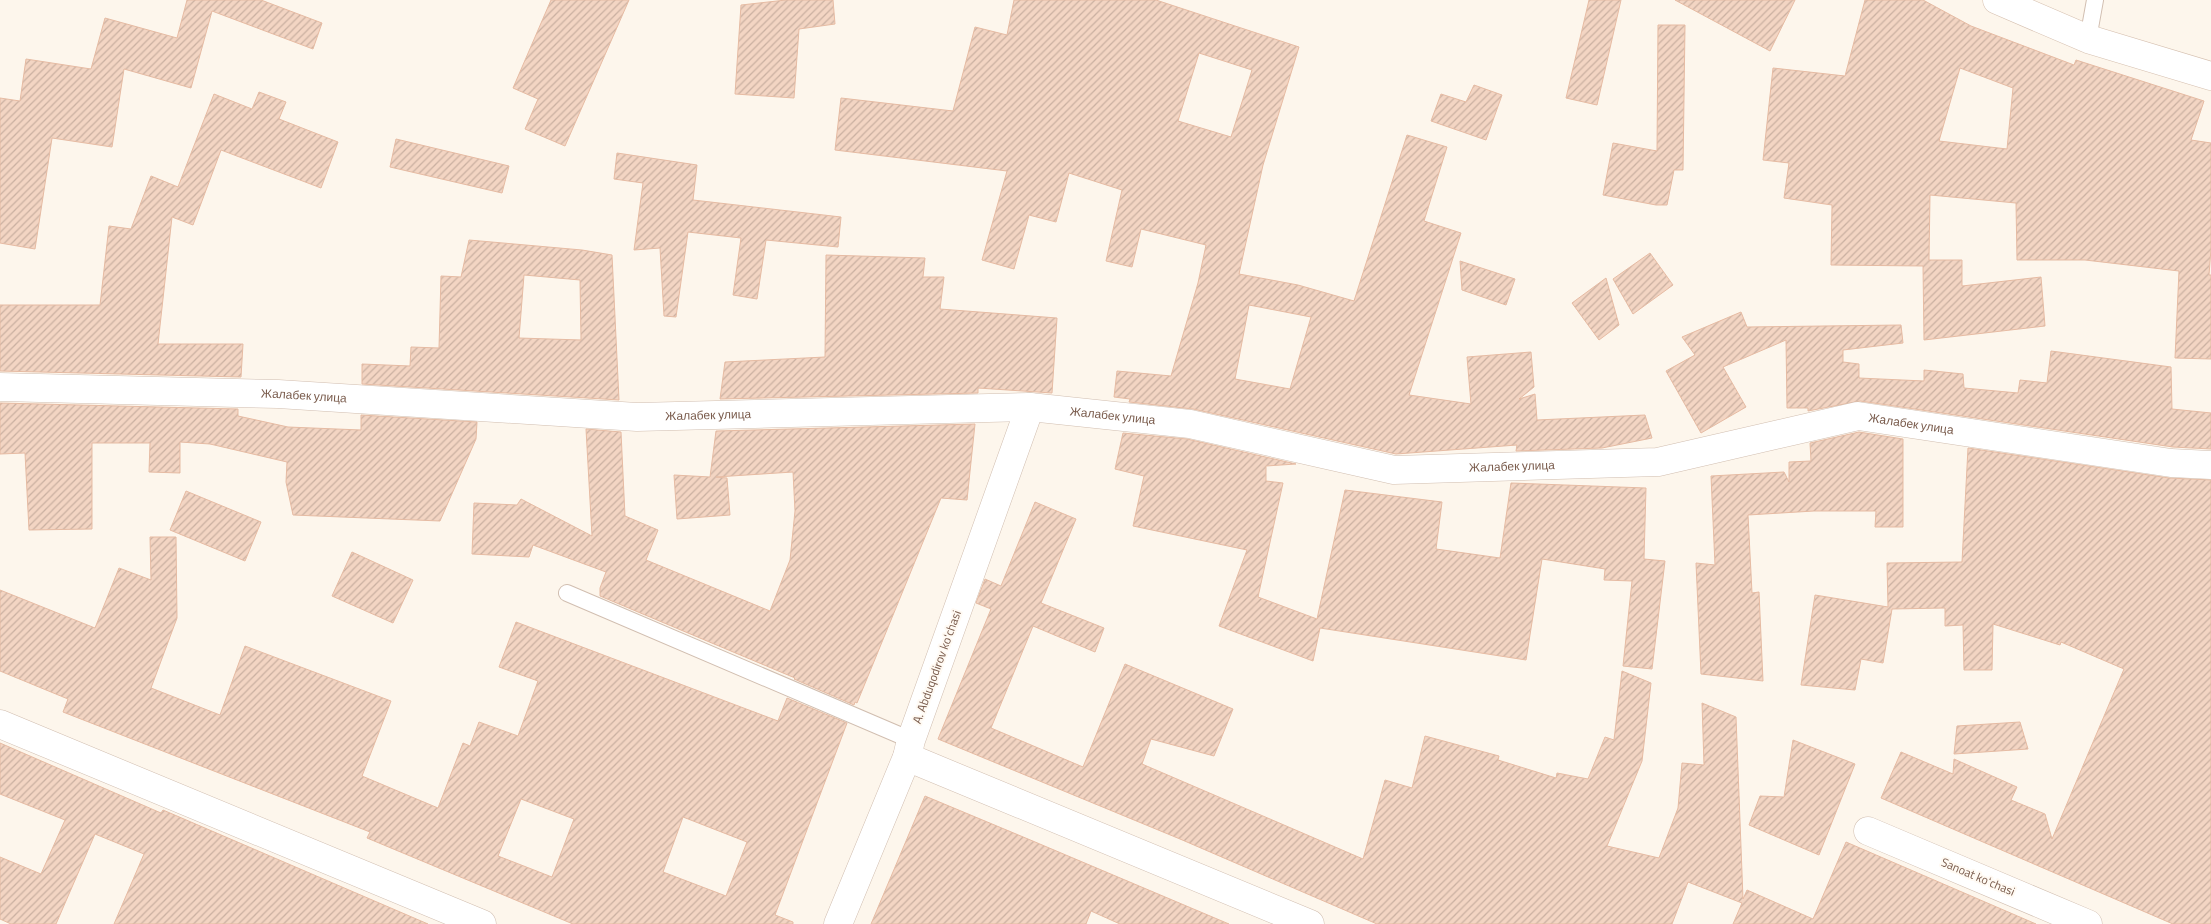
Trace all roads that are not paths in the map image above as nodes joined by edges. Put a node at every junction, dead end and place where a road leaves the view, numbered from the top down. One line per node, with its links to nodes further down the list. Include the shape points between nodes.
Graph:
1 (1997, 0): 3 (street)
2 (2095, 0): 3 (lane)
3 (2088, 40): 4 (street)
4 (2211, 76)
5 (0, 387): 6 (street, Жалабек улица, via 278,394 637,417)
6 (1030, 407): 7 (street, Жалабек улица, via 1190,424 1394,470 1658,462 1858,416 2171,463); 10 (street, A. Abduqodirov koʻchasi)
7 (2211, 465)
8 (567, 593): 10 (lane)
9 (0, 724): 12 (street)
10 (909, 749): 13 (street, A. Abduqodirov koʻchasi); 14 (street)
11 (1868, 831): 15 (street, Sanoat koʻchasi)
12 (479, 923)
13 (838, 924)
14 (1310, 924)
15 (2088, 924)

